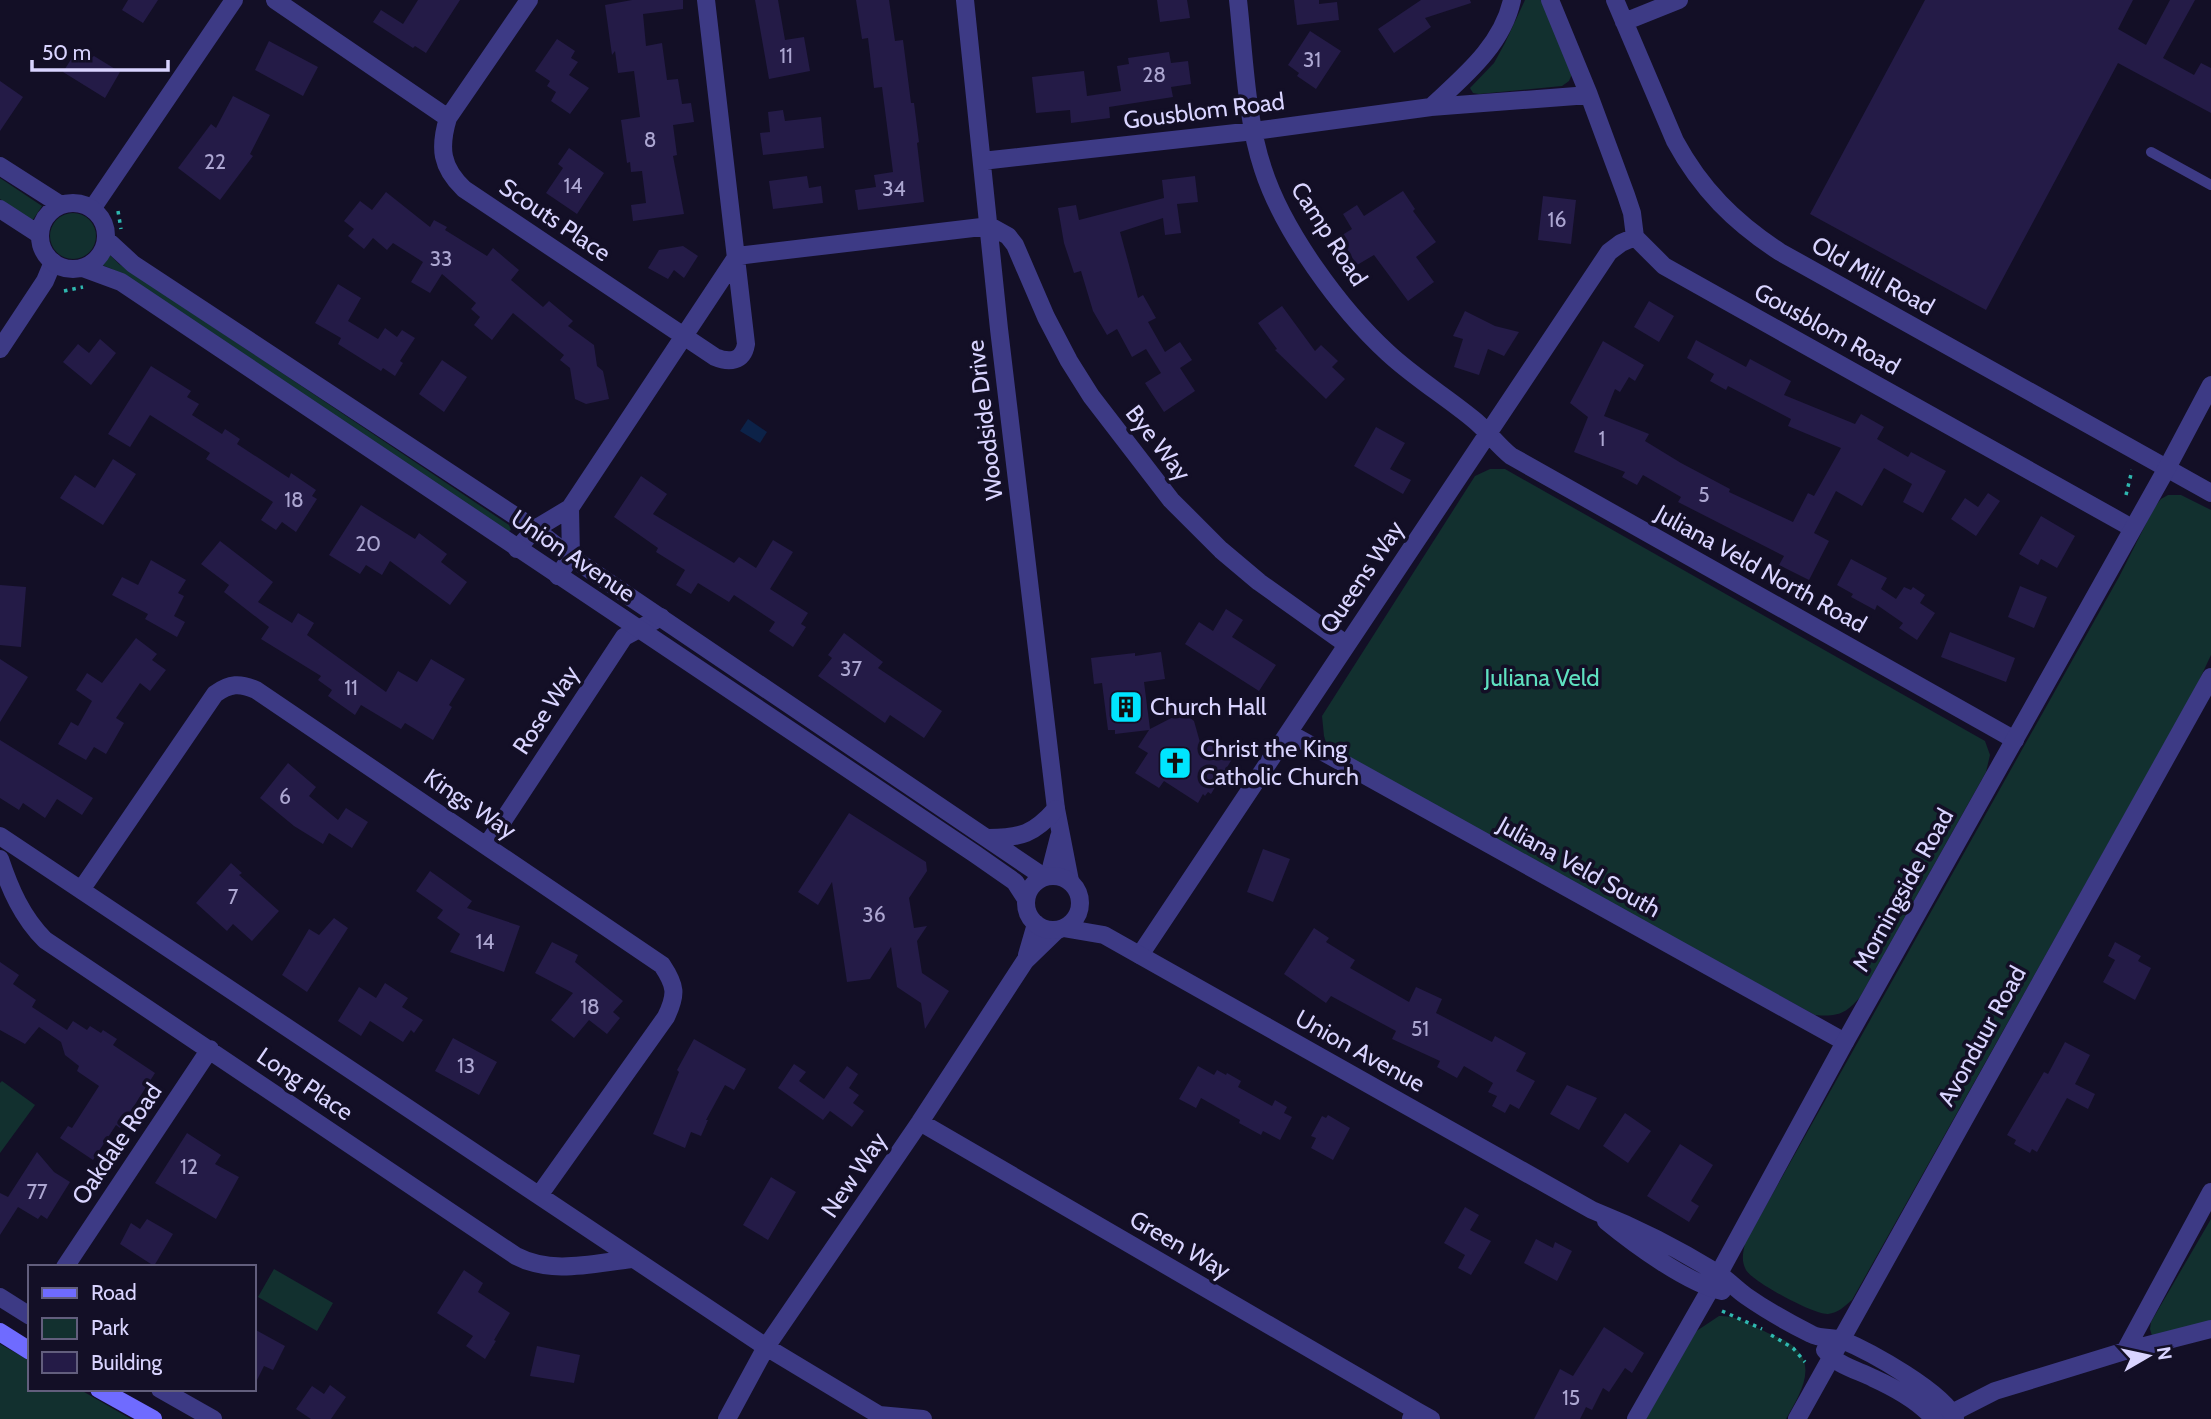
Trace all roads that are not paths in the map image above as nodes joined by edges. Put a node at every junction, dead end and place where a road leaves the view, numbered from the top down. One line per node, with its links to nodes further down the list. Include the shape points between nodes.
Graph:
1 (234, 0): 22 (street)
2 (275, 0): 14 (street)
3 (529, 0): 14 (street, Scouts Place)
4 (706, 0): 27 (street, Scouts Place)
5 (965, 0): 17 (street, Woodside Drive)
6 (1238, 0): 15 (street, Camp Road)
7 (1512, 0): 13 (street, via 1495,40)
8 (1550, 0): 12 (street)
9 (1615, 0): 11 (street, Old Mill Road)
10 (1679, 0): 11 (street)
11 (1624, 22): 34 (street, Old Mill Road, via 1686,162 1714,200 1745,228 1780,252)
12 (1589, 95): 13 (street, Gousblom Road); 26 (street, via 1626,195)
13 (1431, 107): 15 (street, Gousblom Road)
14 (448, 118): 30 (street, Scouts Place, via 442,138 444,160 464,189)
15 (1254, 131): 17 (street, Gousblom Road); 33 (street, Camp Road, via 1280,211 1330,286 1388,353)
16 (2151, 152): 19 (lane)
17 (982, 161): 23 (street, Woodside Drive)
18 (0, 166): 20 (street)
19 (2211, 185)
20 (61, 205): 22 (street, via 77,203); 24 (street, via 46,217)
21 (0, 209): 24 (street)
22 (92, 209): 25 (street)
23 (990, 226): 27 (street); 44 (street, Bye Way, via 1015,245 1069,361 1105,416 1171,500 1259,582); 50 (street, Woodside Drive)
24 (40, 235): 28 (street, via 43,250)
25 (114, 235): 29 (street); 38 (street, Union Avenue, via 133,264)
26 (1635, 237): 33 (street, Queens Way, via 1609,252); 37 (street, Gousblom Road, via 1664,266)
27 (737, 256): 30 (street); 30 (street, Scouts Place, via 746,344 743,356 725,361)
28 (53, 262): 29 (street); 31 (street)
29 (83, 268): 39 (street, Union Avenue, via 121,282)
30 (685, 336): 36 (street)
31 (0, 349)
32 (2211, 384): 34 (street, Morningside Road)
33 (1488, 435): 44 (street, Queens Way); 47 (street, Juliana Veld North Road, via 1511,456)
34 (2167, 468): 35 (street, Old Mill Road); 37 (street, Morningside Road)
35 (2211, 493)
36 (570, 508): 38 (street); 40 (street)
37 (2132, 528): 47 (street, Morningside Road)
38 (535, 529): 39 (street); 40 (street, Union Avenue)
39 (517, 549): 41 (street, Union Avenue)
40 (571, 557): 41 (street); 42 (street, Union Avenue)
41 (558, 576): 43 (street, Union Avenue)
42 (661, 617): 43 (street, Rose Way); 48 (street, Union Avenue)
43 (639, 629): 49 (street, Union Avenue); 54 (street, Rose Way, via 624,637)
44 (1346, 644): 46 (street, Queens Way)
45 (2211, 677): 80 (street, Avonduur Road)
46 (1289, 733): 65 (street, Queens Way); 67 (street, Juliana Veld South)
47 (2015, 740): 67 (street, Morningside Road)
48 (884, 768): 49 (lane); 53 (street, Union Avenue)
49 (872, 785): 55 (street, Union Avenue)
50 (1056, 809): 51 (street, Woodside Drive); 53 (street, via 1028,834)
51 (1060, 833): 57 (street, Woodside Drive); 58 (street, Woodside Drive)
52 (0, 836): 59 (street, Long Place)
53 (988, 838): 55 (street); 57 (street, Union Avenue)
54 (487, 845): 59 (street, Kings Way, via 241,684 225,686 215,694); 71 (street, Kings Way, via 662,965 673,982 674,1001 666,1017)
55 (975, 854): 60 (street, Union Avenue, via 1015,882)
56 (0, 859): 68 (street, Long Place, via 29,924 45,940)
57 (1046, 876): 58 (street); 60 (street, via 1031,886)
58 (1070, 881): 61 (street)
59 (81, 890): 71 (street, Long Place)
60 (1026, 899): 62 (street)
61 (1080, 904): 63 (street, via 1075,919); 64 (street, Union Avenue)
62 (1036, 924): 63 (street); 66 (street, New Way)
63 (1060, 929): 64 (street, Union Avenue); 66 (street, New Way)
64 (1104, 935): 65 (street, Union Avenue)
65 (1140, 955): 74 (street, Union Avenue, via 1592,1210 1634,1227)
66 (1025, 961): 69 (street, New Way)
67 (1845, 1042): 74 (street, Morningside Road)
68 (210, 1049): 72 (street, Long Place, via 531,1264 550,1267); 73 (street, Oakdale Road)
69 (920, 1122): 81 (street, New Way); 87 (street, Green Way)
70 (2211, 1192): 83 (street)
71 (540, 1194): 72 (street, Long Place)
72 (632, 1259): 81 (street, Long Place)
73 (66, 1265)
74 (1715, 1281): 79 (street, Union Avenue); 94 (street, Morningside Road)
75 (0, 1297): 76 (street)
76 (28, 1315)
77 (2211, 1329): 83 (street)
78 (0, 1332): 82 (main road)
79 (1815, 1336): 80 (street, Union Avenue); 84 (street, Union Avenue)
80 (1840, 1340): 84 (street, Avonduur Road); 89 (street, Union Avenue, via 1938,1396)
81 (766, 1347): 88 (street, Long Place); 92 (street, New Way)
82 (28, 1350)
83 (2125, 1351): 89 (street, via 1994,1391)
84 (1831, 1359): 95 (street, Avonduur Road); 96 (street, via 1896,1391 1925,1408)
85 (104, 1391): 90 (main road)
86 (163, 1391): 91 (street)
87 (1419, 1416)
88 (879, 1417): 93 (street)
89 (1949, 1417)
90 (153, 1419)
91 (212, 1419)
92 (727, 1419)
93 (923, 1419)
94 (1636, 1419)
95 (1797, 1419)
96 (1934, 1419)

